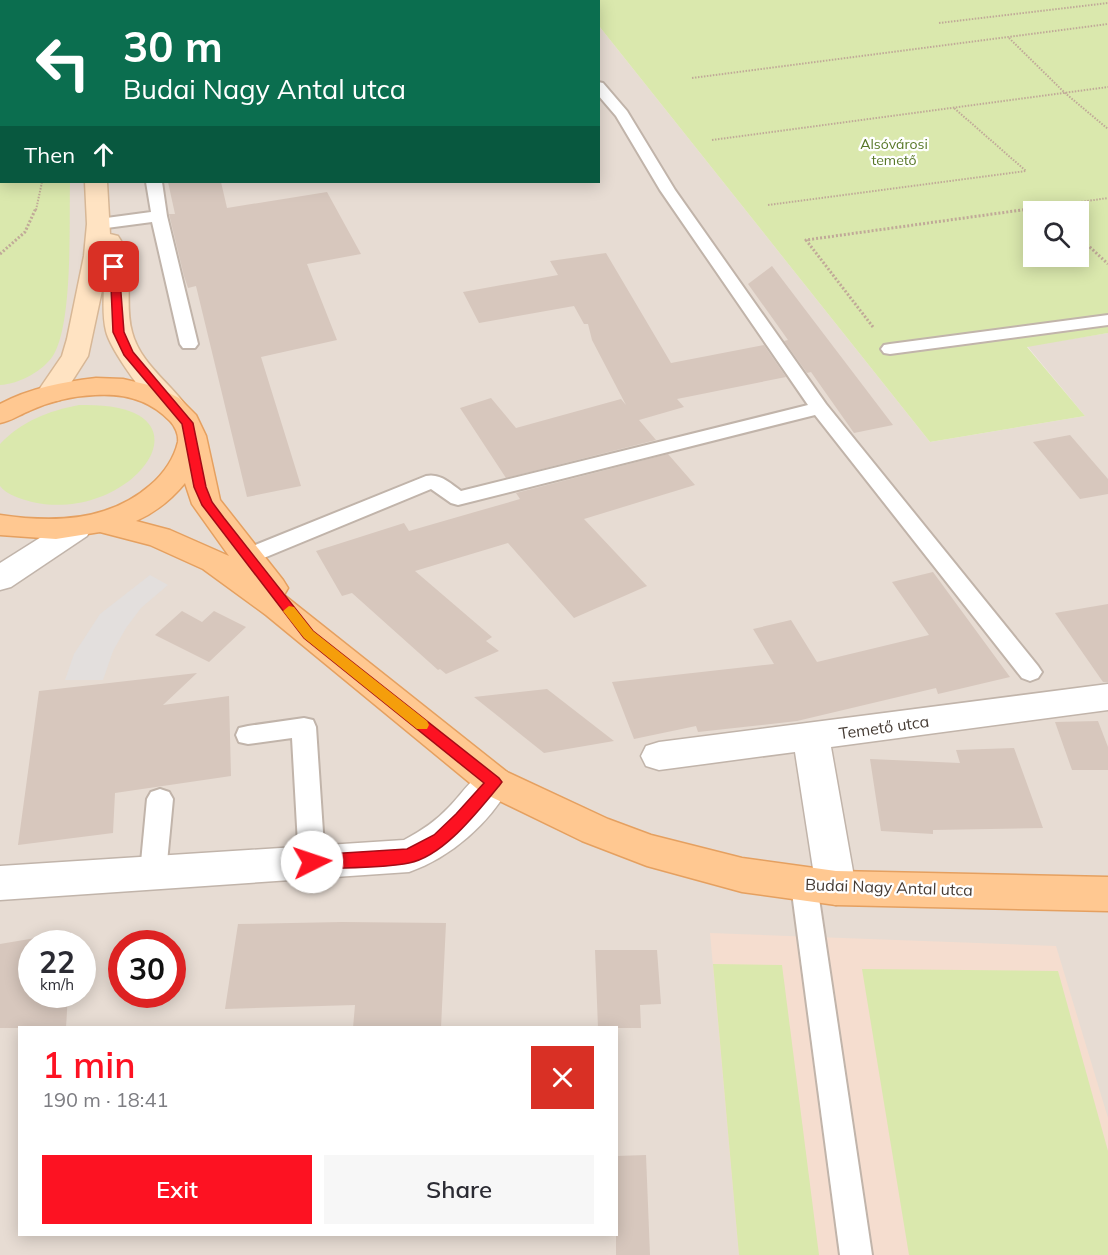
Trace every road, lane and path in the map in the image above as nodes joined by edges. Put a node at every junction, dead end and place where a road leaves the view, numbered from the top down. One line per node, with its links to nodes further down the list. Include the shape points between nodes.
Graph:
1 (1089, 0): 3 (path)
2 (1108, 3): 3 (path)
3 (1096, 4): 4 (path)
4 (939, 23)
5 (1108, 24): 6 (path)
6 (1008, 37): 7 (path); 10 (path)
7 (692, 78)
8 (1108, 87): 10 (path)
9 (600, 91): 11 (lane)
10 (1065, 93): 12 (path); 13 (path)
11 (607, 108): 32 (lane)
12 (954, 108): 14 (path); 20 (path, via 1026,171)
13 (1108, 128)
14 (712, 140)
15 (42, 183): 25 (path, via 27,231)
16 (96, 183): 23 (main road)
17 (154, 183): 22 (lane)
18 (1108, 198): 19 (path)
19 (1088, 201)
20 (768, 205)
21 (1023, 210): 29 (path, via 806,240)
22 (159, 216): 23 (lane); 28 (lane)
23 (99, 224): 30 (main road, via 80,339 75,356); 31 (main road, via 114,249 119,332 128,353)
24 (1089, 246): 26 (path)
25 (0, 254)
26 (1108, 264)
27 (1108, 320): 29 (lane)
28 (189, 344)
29 (890, 349)
30 (50, 393): 31 (main road, via 96,386 127,388 153,395); 33 (main road)
31 (173, 407): 34 (main road, Budai Nagy Antal utca, via 187,423)
32 (819, 408): 37 (lane, via 458,498 433,481); 40 (lane)
33 (3, 410)
34 (191, 443): 36 (main road, via 175,480 156,496 132,511); 37 (main road, Budai Nagy Antal utca, via 206,502)
35 (0, 525): 36 (main road, via 40,531)
36 (89, 526): 38 (street); 39 (main road, Budai Nagy Antal utca, via 159,537 214,561)
37 (246, 557): 39 (main road, Budai Nagy Antal utca)
38 (0, 579)
39 (308, 634): 45 (main road, Budai Nagy Antal utca)
40 (1030, 672)
41 (1108, 697): 43 (street, Temető utca)
42 (248, 735): 47 (lane, via 304,727)
43 (811, 737): 44 (street, Temető utca); 50 (street)
44 (659, 756)
45 (494, 782): 47 (street, via 439,840 409,856); 50 (main road, Budai Nagy Antal utca, via 647,850 742,875)
46 (160, 799): 48 (lane)
47 (312, 862): 48 (street)
48 (153, 873): 49 (street)
49 (0, 883)
50 (820, 886): 51 (main road, Budai Nagy Antal utca); 52 (lane)
51 (1108, 894)
52 (855, 1255)

